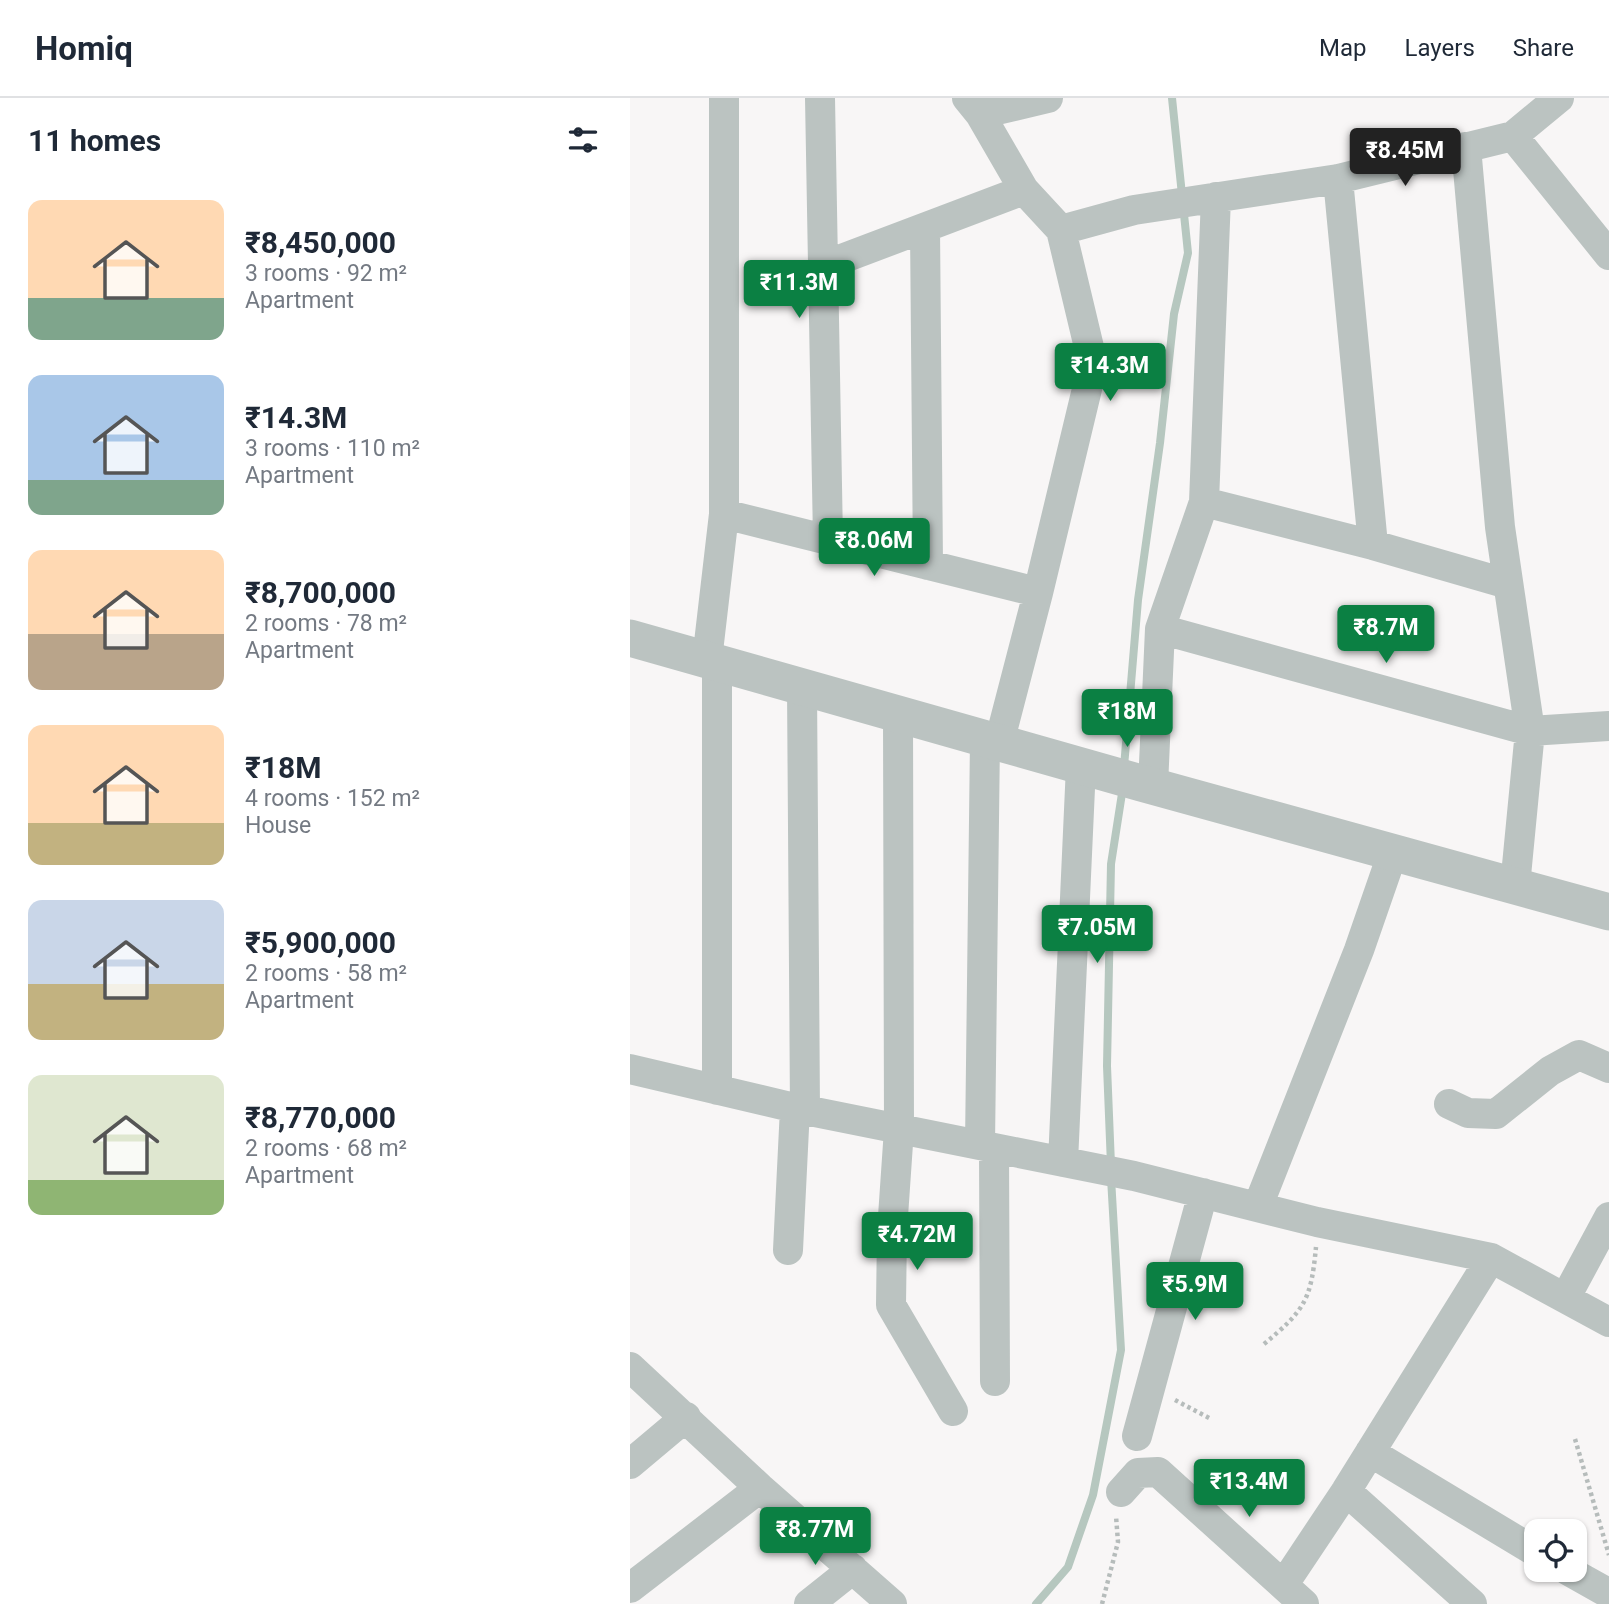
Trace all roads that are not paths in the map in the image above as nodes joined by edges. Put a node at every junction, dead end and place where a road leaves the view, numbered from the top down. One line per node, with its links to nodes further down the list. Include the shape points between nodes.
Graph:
1 (724, 98): 16 (street)
2 (820, 98): 14 (street)
3 (1048, 98): 5 (street)
4 (1559, 98): 6 (street)
5 (973, 106): 9 (street)
6 (1513, 136): 7 (street); 13 (street)
7 (1466, 147): 8 (street); 20 (street)
8 (1338, 179): 10 (street); 18 (street)
9 (1024, 190): 11 (street); 12 (street)
10 (1216, 197): 12 (street, via 1134,210); 15 (street)
11 (925, 228): 14 (street); 19 (street)
12 (1061, 230): 21 (street, via 1094,364)
13 (1609, 255)
14 (823, 266): 17 (street)
15 (1204, 502): 18 (street); 22 (street)
16 (724, 514): 17 (street); 24 (street)
17 (828, 540): 19 (street)
18 (1373, 545): 20 (street)
19 (928, 565): 21 (street)
20 (1508, 584): 28 (street)
21 (1037, 592): 29 (street)
22 (1160, 629): 28 (street); 31 (street)
23 (630, 638): 24 (street)
24 (712, 662): 25 (street); 37 (street)
25 (802, 687): 26 (street); 39 (street)
26 (898, 714): 29 (street); 40 (street)
27 (1609, 726): 28 (street)
28 (1530, 731): 33 (street)
29 (992, 741): 30 (street); 41 (street)
30 (1088, 768): 31 (street); 42 (street)
31 (1147, 784): 32 (street)
32 (1393, 852): 33 (street); 44 (street)
33 (1515, 886): 34 (street)
34 (1609, 912)
35 (1609, 1068): 38 (street, via 1579,1055 1549,1070 1496,1114 1468,1113)
36 (630, 1069): 37 (street)
37 (716, 1090): 39 (street)
38 (1449, 1104)
39 (800, 1109): 40 (street); 46 (street)
40 (899, 1129): 41 (street); 52 (street, via 891,1305)
41 (987, 1147): 42 (street); 51 (street)
42 (1071, 1164): 43 (street)
43 (1203, 1193): 44 (street); 54 (street)
44 (1258, 1206): 47 (street)
45 (1609, 1217): 48 (street)
46 (788, 1250)
47 (1491, 1258): 48 (street); 55 (street)
48 (1566, 1297): 49 (street)
49 (1609, 1322)
50 (630, 1367): 53 (street)
51 (995, 1381)
52 (953, 1411)
53 (686, 1417): 56 (street); 57 (street)
54 (1137, 1436)
55 (1370, 1452): 58 (street); 60 (street)
56 (630, 1464)
57 (760, 1488): 61 (street); 63 (street)
58 (1346, 1491): 64 (street); 68 (street)
59 (1121, 1492): 64 (street, via 1138,1473 1158,1472)
60 (1524, 1545)
61 (853, 1569): 66 (street); 67 (street)
62 (1585, 1582): 65 (street)
63 (630, 1588)
64 (1294, 1594)
65 (1605, 1596)
66 (809, 1604)
67 (892, 1604)
68 (1472, 1604)

